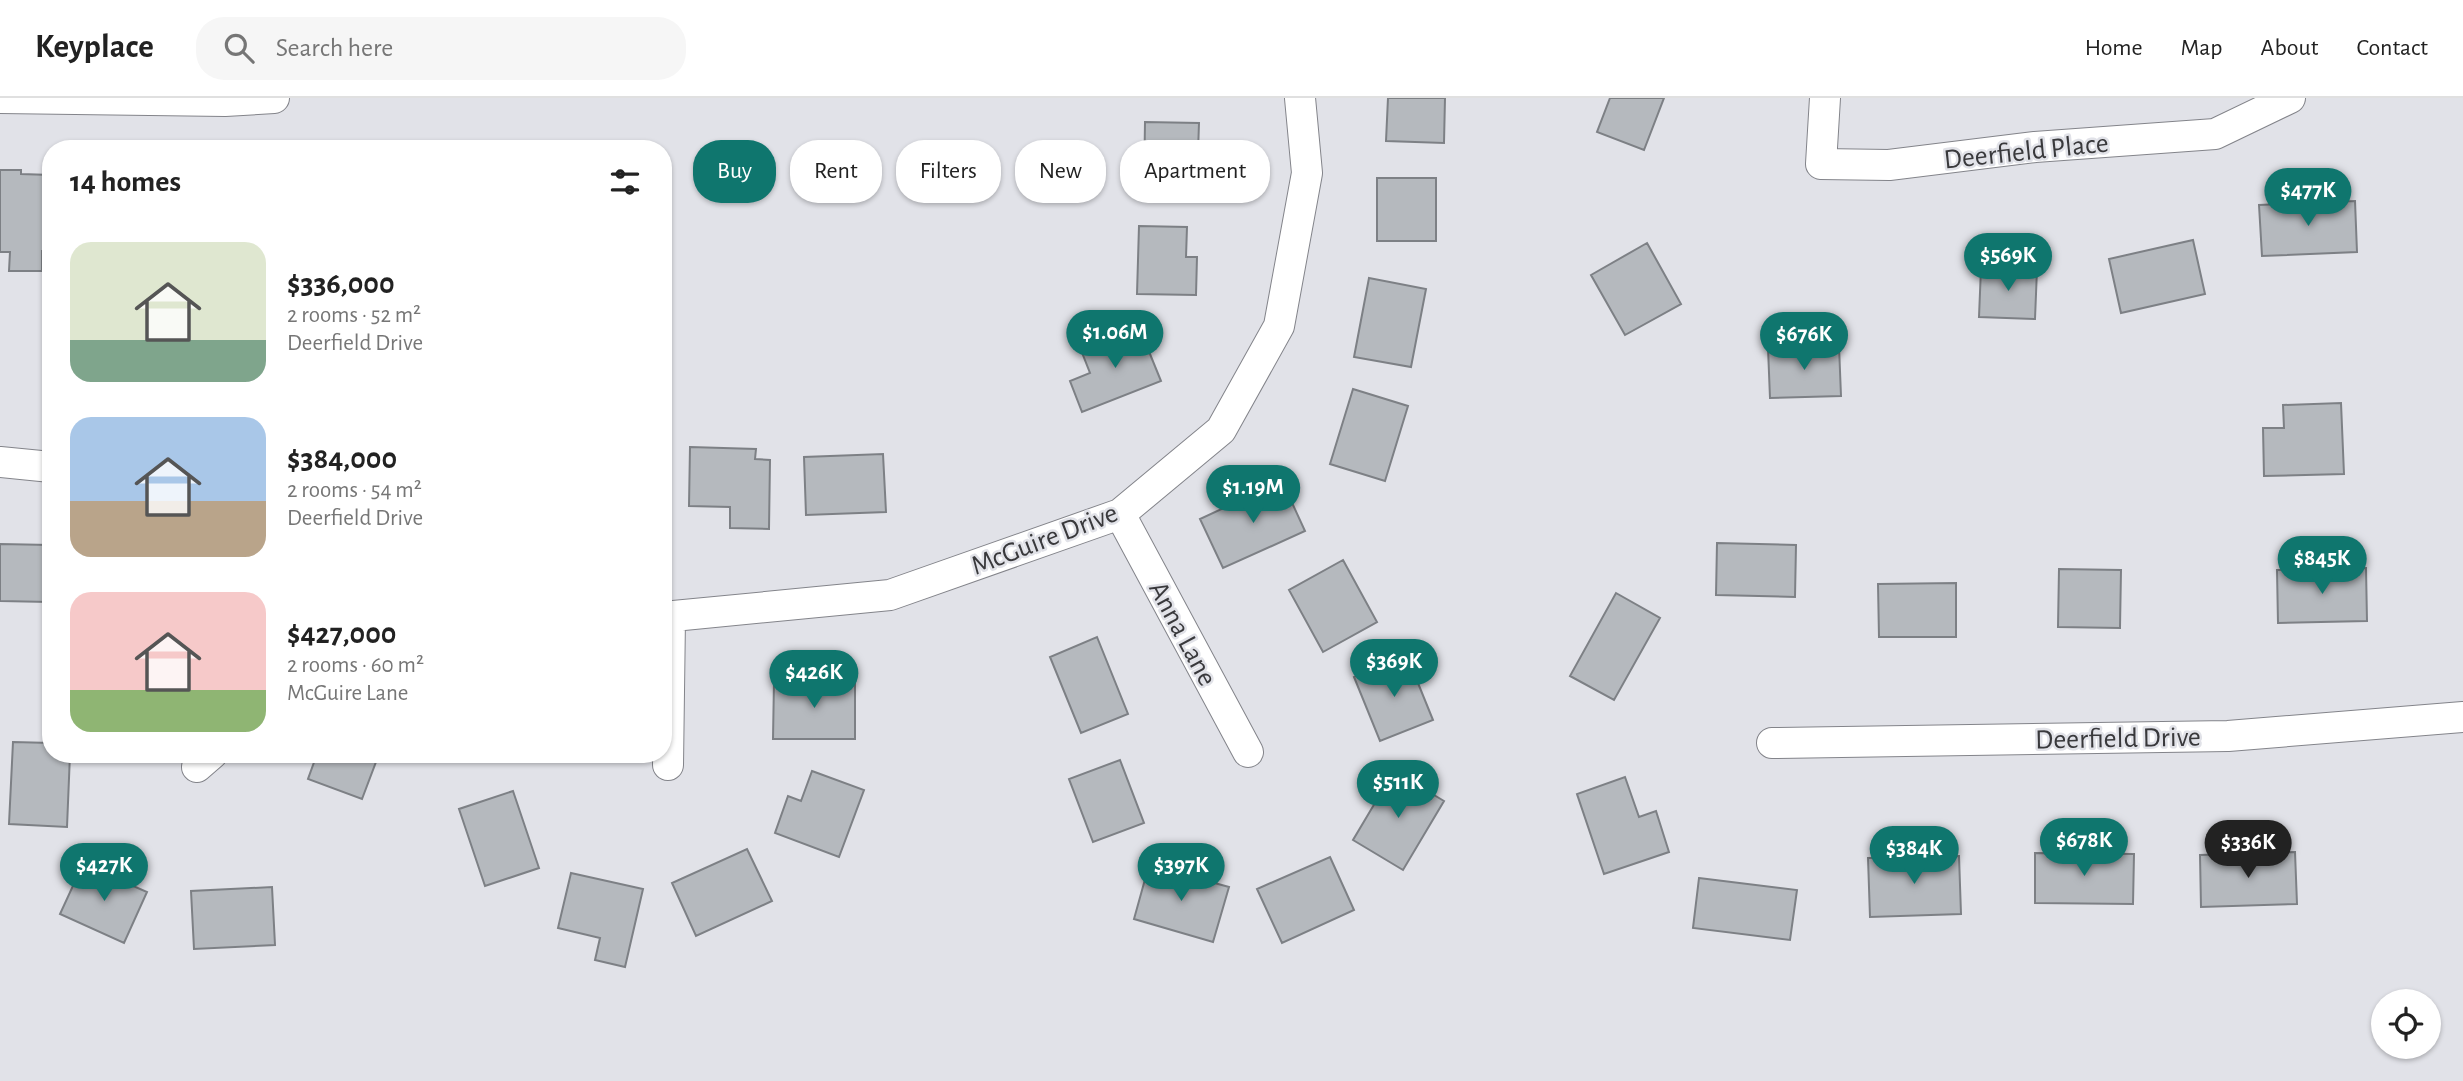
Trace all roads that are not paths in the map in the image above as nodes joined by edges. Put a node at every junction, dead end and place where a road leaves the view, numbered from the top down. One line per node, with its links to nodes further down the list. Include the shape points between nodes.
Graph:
1 (0, 98): 2 (street)
2 (274, 98)
3 (1300, 98): 8 (street, McGuire Drive, via 1307,173 1279,326 1221,430)
4 (1825, 98): 5 (street, Deerfield Place, via 1821,164 1889,165 2035,147 2215,134)
5 (2290, 98)
6 (0, 462): 7 (street)
7 (42, 466)
8 (1120, 514): 9 (street, McGuire Drive, via 890,595); 12 (street, Anna Lane)
9 (672, 617)
10 (2463, 717): 11 (street, Deerfield Drive, via 2228,736)
11 (1772, 743)
12 (1248, 752)

